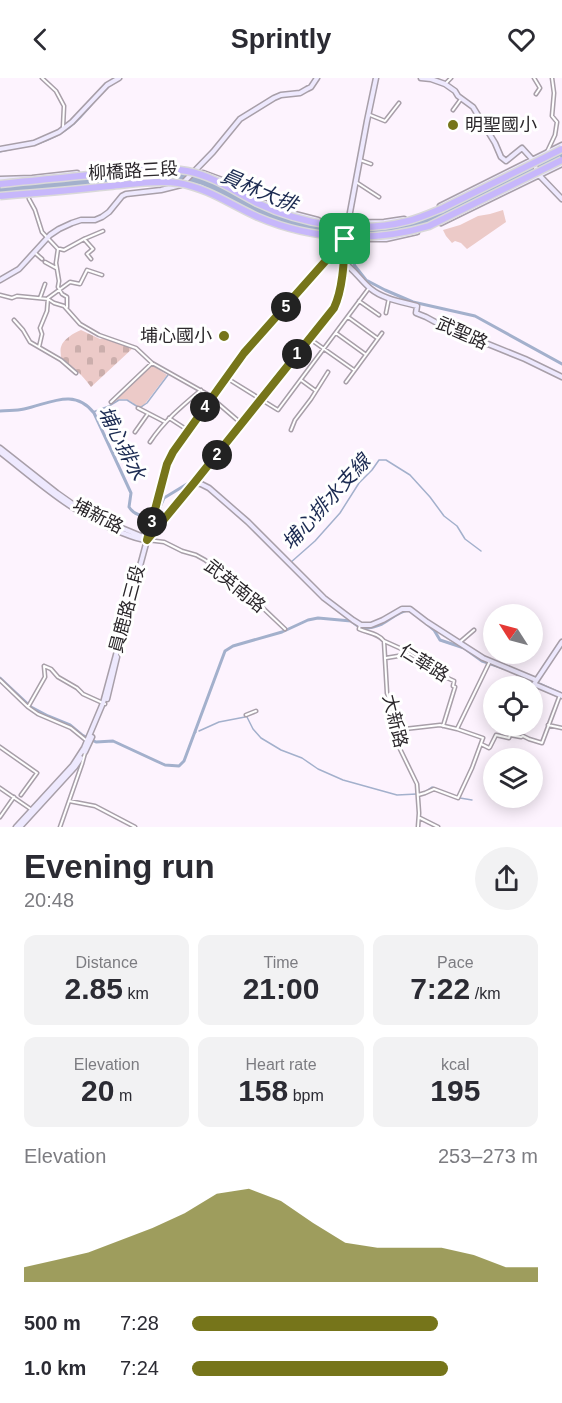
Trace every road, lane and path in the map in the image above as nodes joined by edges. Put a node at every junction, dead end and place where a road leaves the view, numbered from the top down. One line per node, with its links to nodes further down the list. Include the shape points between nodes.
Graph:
1 (42, 78): 16 (street, via 64,106)
2 (119, 78): 16 (main road, via 106,85)
3 (318, 78): 24 (main road, via 300,93 274,98 240,119)
4 (375, 78): 14 (main road); 15 (main road)
5 (421, 78): 9 (main road)
6 (451, 78): 9 (street)
7 (534, 78): 10 (street, via 540,88)
8 (552, 78): 19 (street, via 552,116 557,122)
9 (445, 84): 11 (main road)
10 (536, 94)
11 (461, 99): 13 (street); 21 (main road, via 473,107 501,157 506,161 522,148)
12 (399, 103): 14 (street, via 385,121)
13 (453, 110)
14 (369, 115): 15 (main road)
15 (367, 121): 20 (main road)
16 (63, 129): 18 (main road, via 34,143)
17 (562, 146): 19 (main road, 柳橋路三段); 28 (highway, bridge, via 443,208 384,225 324,224 286,214 186,171 149,170)
18 (0, 149)
19 (547, 152): 21 (main road, 柳橋路三段)
20 (360, 160): 23 (street); 27 (main road)
21 (533, 162): 25 (main road, bridge); 34 (main road, 柳橋路三段, via 415,216)
22 (562, 162): 25 (main road, 柳橋路三段); 31 (highway, bridge, via 429,226 406,233 364,237 289,228 208,191 176,183)
23 (371, 164)
24 (193, 172): 26 (main road, 柳橋路三段, via 160,166); 29 (main road, bridge); 34 (main road, 柳橋路三段, via 222,180 278,208)
25 (538, 174): 33 (main road); 37 (main road, 柳橋路三段, via 419,231 386,239)
26 (0, 179)
27 (356, 181): 32 (street); 34 (main road)
28 (0, 184)
29 (182, 184): 30 (main road, 柳橋路三段); 36 (main road, via 126,194 102,217 72,223); 37 (main road, 柳橋路三段, via 289,230)
30 (28, 194): 31 (main road, 柳橋路三段); 36 (street)
31 (0, 197)
32 (379, 197)
33 (562, 199)
34 (347, 225): 37 (main road, bridge)
35 (103, 231): 38 (street)
36 (48, 238): 39 (street); 40 (main road)
37 (346, 238): 44 (main road); 72 (street)
38 (84, 239): 39 (street, via 64,250); 42 (street, via 93,249 87,254)
39 (58, 249): 45 (street)
40 (33, 252): 41 (street); 47 (main road, via 20,269)
41 (42, 259)
42 (91, 259)
43 (45, 262): 45 (street)
44 (343, 262): 49 (main road, 武聖路); 64 (main road, via 336,304)
45 (56, 268): 50 (street)
46 (102, 275): 50 (street, via 87,270 80,284 70,282)
47 (0, 280)
48 (45, 284): 52 (street)
49 (369, 288): 53 (main road, 武聖路); 55 (street)
50 (59, 291): 54 (street); 56 (street, via 67,297)
51 (0, 295): 52 (street)
52 (40, 298): 54 (street)
53 (389, 298): 57 (street); 73 (main road, 武聖路, via 417,306 416,314 461,336)
54 (48, 299): 56 (street); 65 (street)
55 (360, 301): 58 (street); 59 (street)
56 (67, 308): 68 (street, via 80,324 136,348)
57 (386, 313)
58 (379, 315)
59 (348, 317): 61 (street); 63 (street)
60 (14, 320): 65 (street, via 30,342)
61 (336, 333): 66 (street); 67 (street)
62 (382, 333): 63 (street)
63 (377, 338): 67 (street)
64 (310, 339): 66 (street); 79 (main road)
65 (39, 346): 71 (street)
66 (324, 350): 69 (street); 74 (street)
67 (365, 354): 69 (street)
68 (152, 363): 76 (street); 80 (street)
69 (354, 370): 75 (street)
70 (328, 372): 77 (street)
71 (76, 373)
72 (225, 377): 78 (street); 79 (street)
73 (562, 377)
74 (301, 380): 77 (street); 79 (street, via 278,410)
75 (346, 382)
76 (201, 390): 78 (street); 83 (street)
77 (316, 391): 86 (street)
78 (212, 398): 85 (street); 87 (street)
79 (261, 399): 85 (main road)
80 (111, 402)
81 (138, 408): 82 (street)
82 (148, 414): 84 (street); 88 (street)
83 (169, 418): 84 (street); 87 (street)
84 (165, 422): 89 (street)
85 (242, 424): 92 (main road)
86 (291, 430)
87 (189, 431): 93 (street, via 168,460)
88 (135, 432)
89 (150, 442)
90 (0, 448): 93 (main road, 埔新路, via 74,505)
91 (0, 453): 93 (main road, 埔新路, via 79,513 108,528)
92 (194, 483): 93 (main road); 94 (main road, via 216,494 324,598)
93 (147, 540): 95 (street, 武英南路, via 164,542 205,560); 110 (main road, 員鹿路三段)
94 (360, 627): 97 (street); 98 (main road, via 407,608)
95 (285, 629)
96 (474, 630): 98 (street)
97 (384, 641): 100 (street, 仁華路); 102 (street, 大新路)
98 (460, 642): 101 (main road)
99 (562, 642): 106 (main road)
100 (411, 654): 102 (street); 115 (street, 仁華路, via 430,670 454,681)
101 (483, 657)
102 (386, 658): 118 (street, 大新路, via 387,693)
103 (489, 664): 117 (street)
104 (494, 664): 105 (main road)
105 (517, 676)
106 (539, 676)
107 (0, 680): 111 (street)
108 (543, 688): 109 (main road)
109 (561, 696): 114 (street)
110 (104, 703): 111 (street, via 83,694 44,666 45,677); 121 (main road, 員鹿路三段)
111 (28, 706): 121 (street, via 71,728)
112 (256, 711): 113 (street)
113 (246, 715)
114 (548, 725): 116 (street); 120 (street, via 542,743)
115 (443, 726): 117 (street); 118 (street)
116 (562, 728)
117 (457, 729): 122 (street, via 481,737)
118 (396, 730): 127 (street, 大新路)
119 (495, 736): 122 (street, via 489,748)
120 (523, 736)
121 (88, 742): 124 (main road, 員鹿路三段)
122 (481, 744): 127 (street, via 459,797 434,789)
123 (0, 747): 126 (street, via 37,772)
124 (84, 752): 129 (street); 130 (main road, 員鹿路三段)
125 (0, 789): 128 (street)
126 (21, 795)
127 (418, 795): 132 (street, 大新路)
128 (14, 797): 130 (street); 131 (street)
129 (69, 801): 134 (street); 135 (street, via 95,806)
130 (33, 811): 133 (main road, 員鹿路三段)
131 (0, 817)
132 (420, 818): 136 (street, 大新路); 137 (street)
133 (18, 827)
134 (60, 827)
135 (135, 827)
136 (418, 827)
137 (438, 827)

